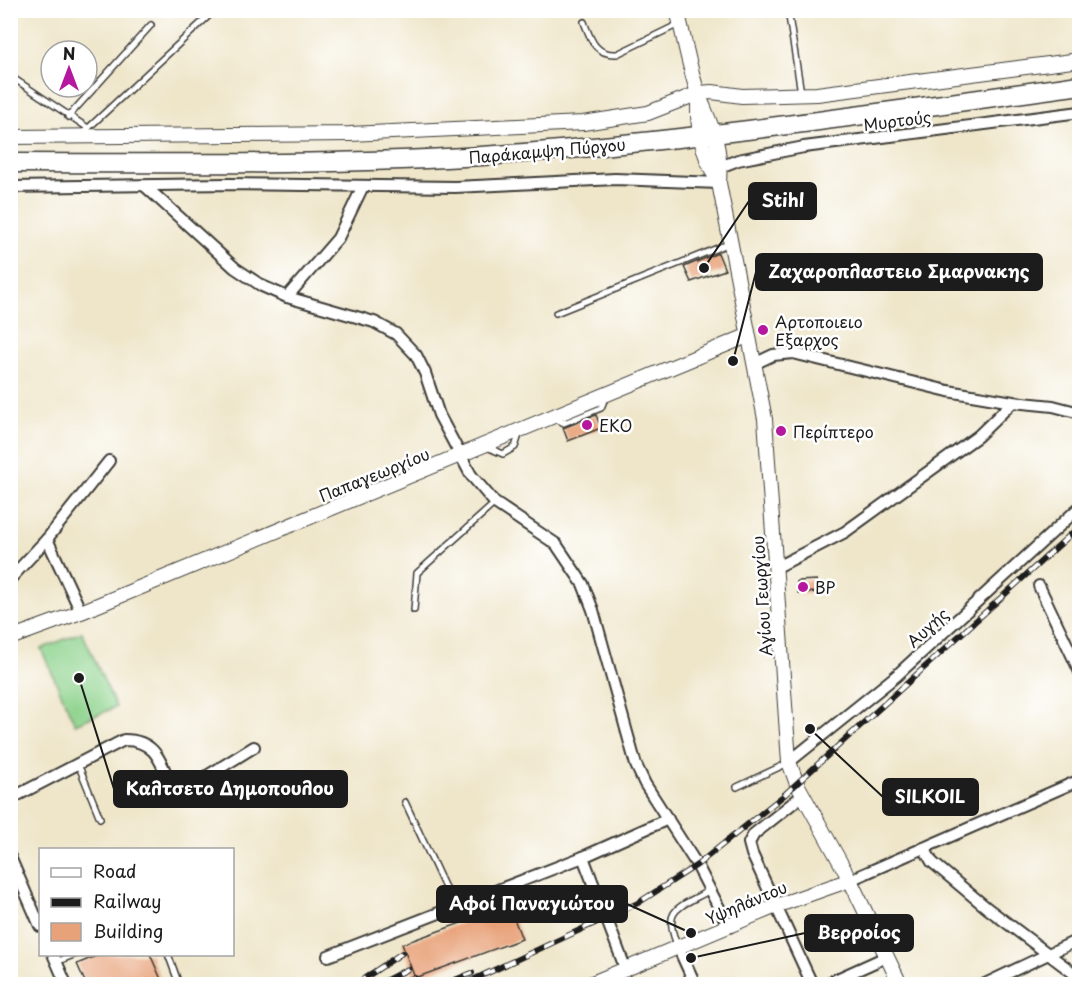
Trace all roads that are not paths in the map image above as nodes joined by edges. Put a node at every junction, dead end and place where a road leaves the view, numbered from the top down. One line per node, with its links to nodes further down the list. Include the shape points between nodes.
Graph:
1 (214, 10): 13 (lane)
2 (788, 10): 10 (lane)
3 (679, 17): 4 (lane, via 617,54 606,55 598,51); 9 (street, Αγίου Γεωργίου)
4 (584, 22)
5 (151, 25): 12 (lane)
6 (1080, 60): 10 (street)
7 (10, 76): 12 (lane)
8 (1080, 85): 14 (highway, Παράκαμψη Πύργου)
9 (699, 93): 10 (street); 13 (street, via 648,113 583,123 350,134); 14 (street, Αγίου Γεωργίου)
10 (801, 94)
11 (1080, 112): 17 (street, Μυρτούς, via 804,147)
12 (68, 117): 13 (lane)
13 (83, 132): 15 (street)
14 (707, 136): 16 (highway, Παράκαμψη Πύργου, via 427,159); 17 (street, Αγίου Γεωργίου); 18 (street, Αγίου Γεωργίου, via 706,160)
15 (10, 137)
16 (10, 163)
17 (720, 167): 18 (street, Αγίου Γεωργίου)
18 (719, 183): 20 (street, via 615,179 455,187); 22 (street, Αγίου Γεωργίου)
19 (145, 186): 20 (street); 21 (street); 23 (street, via 235,268 261,286)
20 (363, 186): 23 (street, via 338,238)
21 (10, 187)
22 (731, 242): 24 (lane); 25 (street, Αγίου Γεωργίου)
23 (287, 297): 29 (street, via 351,313 396,334 416,355)
24 (555, 313)
25 (747, 336): 26 (street, Αγίου Γεωργίου); 29 (street, Παπαγεωργίου)
26 (754, 364): 27 (street, via 773,355 793,353 948,391); 34 (street, Αγίου Γεωργίου, via 765,419)
27 (1013, 402): 28 (street); 34 (street, via 978,436 845,532)
28 (1080, 413)
29 (460, 456): 31 (street); 38 (street, Παπαγεωργίου)
30 (109, 461): 33 (street)
31 (495, 503): 37 (lane, via 417,573); 50 (street, via 556,544 583,584 636,765)
32 (1080, 507): 42 (street, Αυγής, via 896,676)
33 (46, 539): 35 (street); 38 (street)
34 (775, 568): 42 (street, Αγίου Γεωργίου)
35 (10, 579)
36 (1039, 586): 40 (street)
37 (414, 610)
38 (81, 612): 39 (street, Παπαγεωργίου)
39 (10, 638)
40 (1080, 672)
41 (254, 747): 43 (street, via 186,789 170,783 151,747 139,740 124,740)
42 (789, 762): 45 (lane); 46 (street, Αγίου Γεωργίου)
43 (78, 764): 47 (street); 49 (lane)
44 (1080, 780): 51 (street)
45 (737, 787)
46 (802, 795): 54 (street, Αγίου Γεωργίου); 56 (street, via 754,834 749,843)
47 (10, 799)
48 (405, 802): 57 (lane)
49 (100, 818)
50 (668, 819): 53 (street); 55 (street)
51 (924, 848): 54 (street); 62 (street, via 932,862 979,902)
52 (10, 857): 58 (street)
53 (583, 857): 57 (street); 67 (street)
54 (849, 880): 56 (street, Υψηλάντου); 65 (street, Αγίου Γεωργίου)
55 (710, 890): 59 (street); 61 (lane, via 675,911 670,919 669,927)
56 (776, 906): 59 (street, Υψηλάντου); 73 (street)
57 (454, 907): 64 (street)
58 (39, 924)
59 (729, 927): 61 (street, Υψηλάντου)
60 (1080, 939): 62 (street)
61 (679, 949): 67 (street, Υψηλάντου); 72 (street)
62 (1049, 954): 68 (street); 76 (street)
63 (169, 956): 70 (lane)
64 (328, 956)
65 (886, 957): 74 (street); 75 (street, Αγίου Γεωργίου)
66 (55, 958): 69 (street)
67 (626, 970): 71 (street, Υψηλάντου)
68 (1080, 978)
69 (66, 984)
70 (179, 984)
71 (595, 984)
72 (695, 984)
73 (812, 984)
74 (826, 984)
75 (900, 984)
76 (985, 984)

